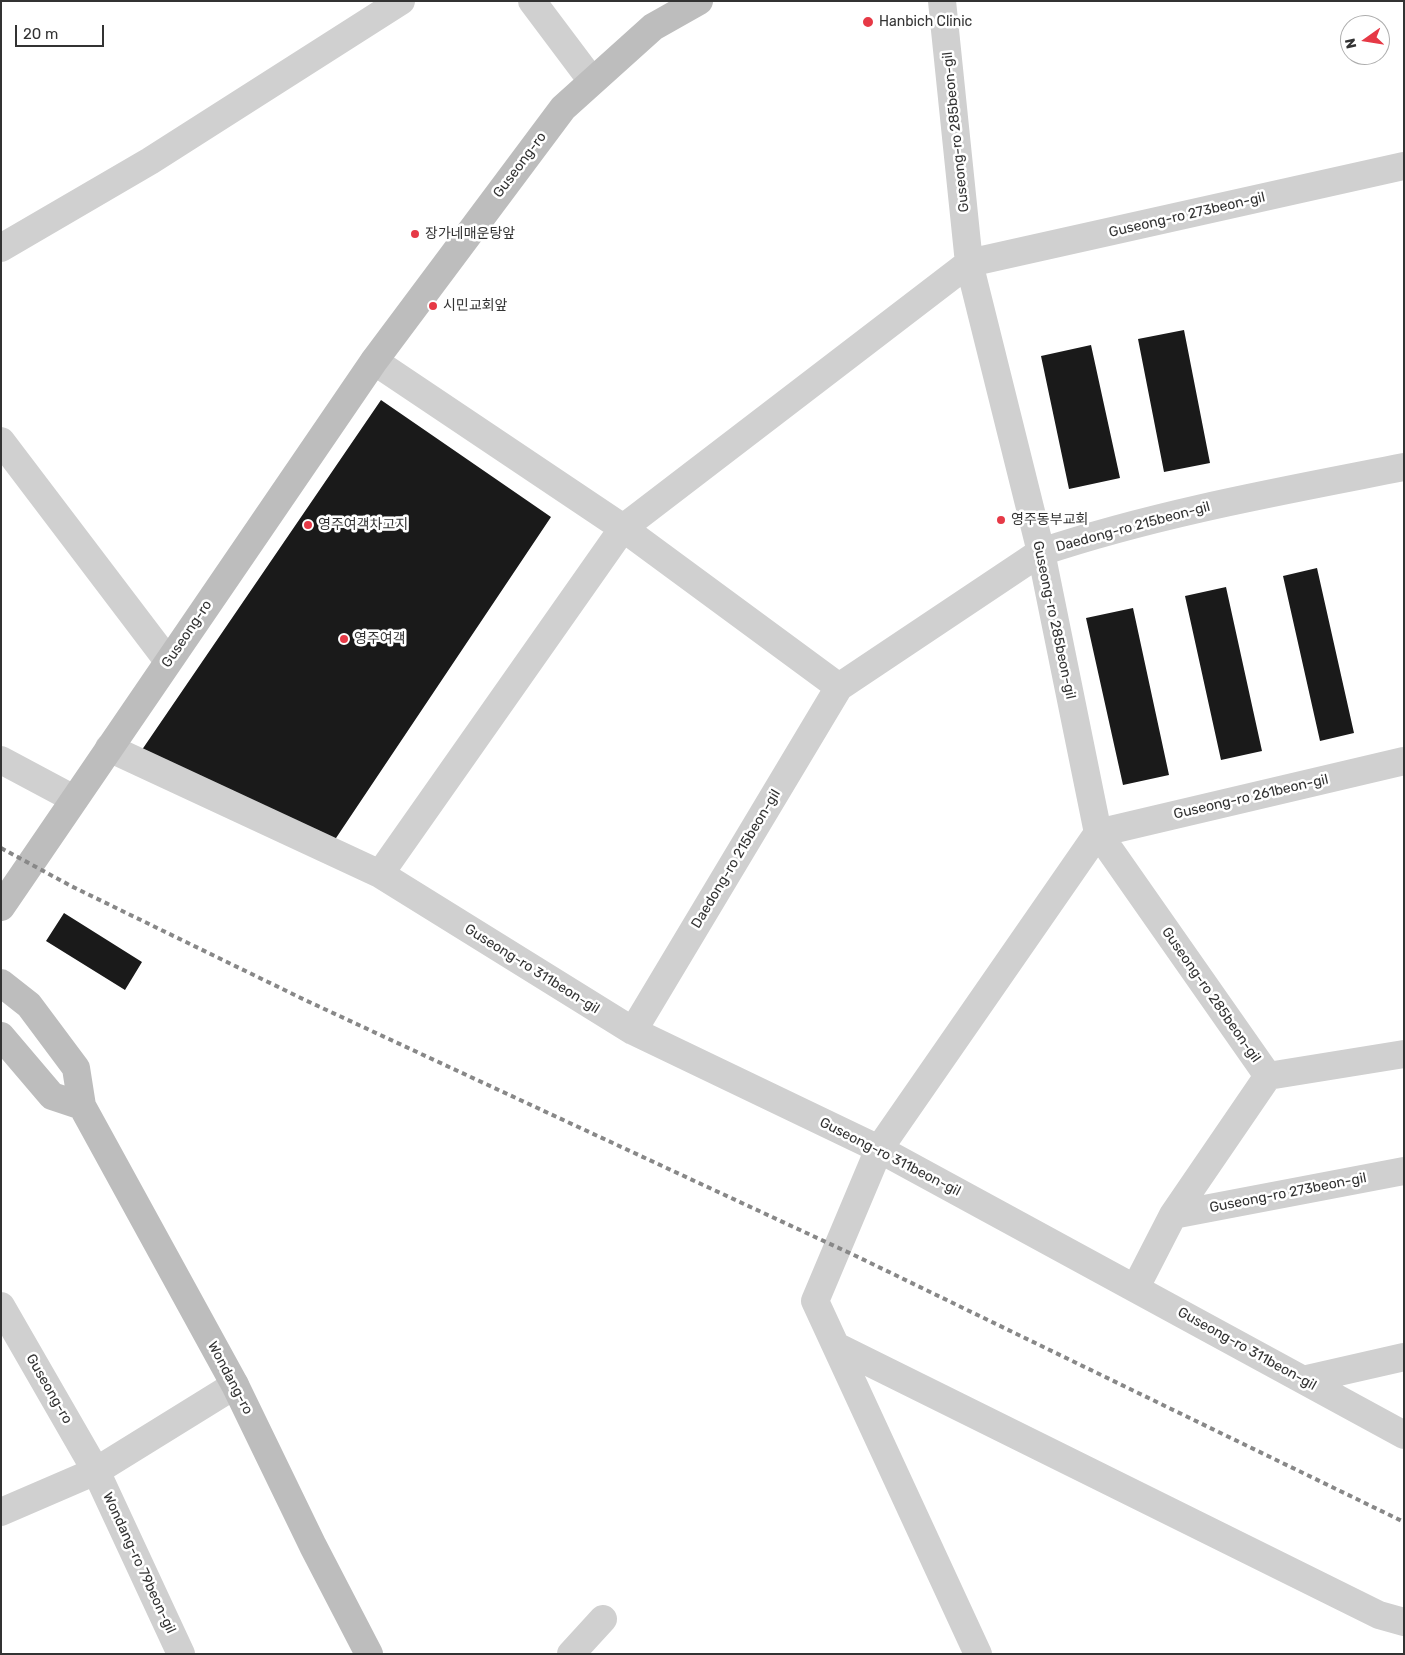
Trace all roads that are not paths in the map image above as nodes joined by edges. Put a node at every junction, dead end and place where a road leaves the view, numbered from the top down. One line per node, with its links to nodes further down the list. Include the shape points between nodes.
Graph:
1 (400, 1): 7 (street, via 150,161)
2 (532, 1): 5 (street)
3 (699, 1): 5 (main road, Guseong-ro, via 653,27)
4 (942, 1): 8 (street, Guseong-ro 285beon-gil)
5 (592, 81): 9 (main road, Guseong-ro, via 563,108)
6 (1404, 166): 8 (street, Guseong-ro 273beon-gil)
7 (1, 248)
8 (969, 263): 12 (street); 13 (street, Guseong-ro 285beon-gil)
9 (374, 361): 12 (street); 14 (main road, Guseong-ro)
10 (1, 441): 14 (street)
11 (1404, 467): 13 (street, Daedong-ro 215beon-gil, via 1225,503)
12 (624, 528): 15 (street); 21 (street)
13 (1041, 552): 15 (street, Daedong-ro 215beon-gil); 20 (street, Guseong-ro 285beon-gil)
14 (168, 661): 16 (main road, Guseong-ro)
15 (839, 687): 24 (street, Daedong-ro 215beon-gil)
16 (108, 748): 19 (main road, Guseong-ro); 21 (street, Guseong-ro 311beon-gil)
17 (1, 760): 19 (street)
18 (1404, 761): 20 (street, Guseong-ro 261beon-gil)
19 (74, 798): 22 (main road, Guseong-ro)
20 (1098, 833): 27 (street, Guseong-ro 285beon-gil); 29 (street)
21 (380, 874): 24 (street, Guseong-ro 311beon-gil)
22 (1, 907)
23 (1, 983): 28 (main road, Wondang-ro, via 29,1005 76,1068)
24 (633, 1031): 29 (street, Guseong-ro 311beon-gil)
25 (1, 1036): 28 (main road, via 52,1096)
26 (1404, 1054): 27 (street)
27 (1268, 1076): 31 (street, Guseong-ro 285beon-gil)
28 (82, 1106): 37 (main road, Wondang-ro)
29 (879, 1149): 32 (street, Guseong-ro 311beon-gil); 34 (street, via 814,1301)
30 (1404, 1171): 31 (street, Guseong-ro 273beon-gil)
31 (1173, 1216): 32 (street, Guseong-ro 285beon-gil)
32 (1136, 1287): 36 (street, Guseong-ro 311beon-gil)
33 (1, 1306): 39 (street, Guseong-ro)
34 (836, 1346): 42 (street, via 1370,1610); 46 (street)
35 (1404, 1357): 36 (street)
36 (1303, 1380): 38 (street, Guseong-ro 311beon-gil)
37 (235, 1384): 39 (street); 44 (main road, Wondang-ro)
38 (1404, 1435)
39 (96, 1472): 40 (street); 43 (street, Wondang-ro 79beon-gil)
40 (1, 1512)
41 (603, 1619): 45 (street)
42 (1404, 1622)
43 (181, 1654)
44 (369, 1654)
45 (571, 1654)
46 (978, 1654)

